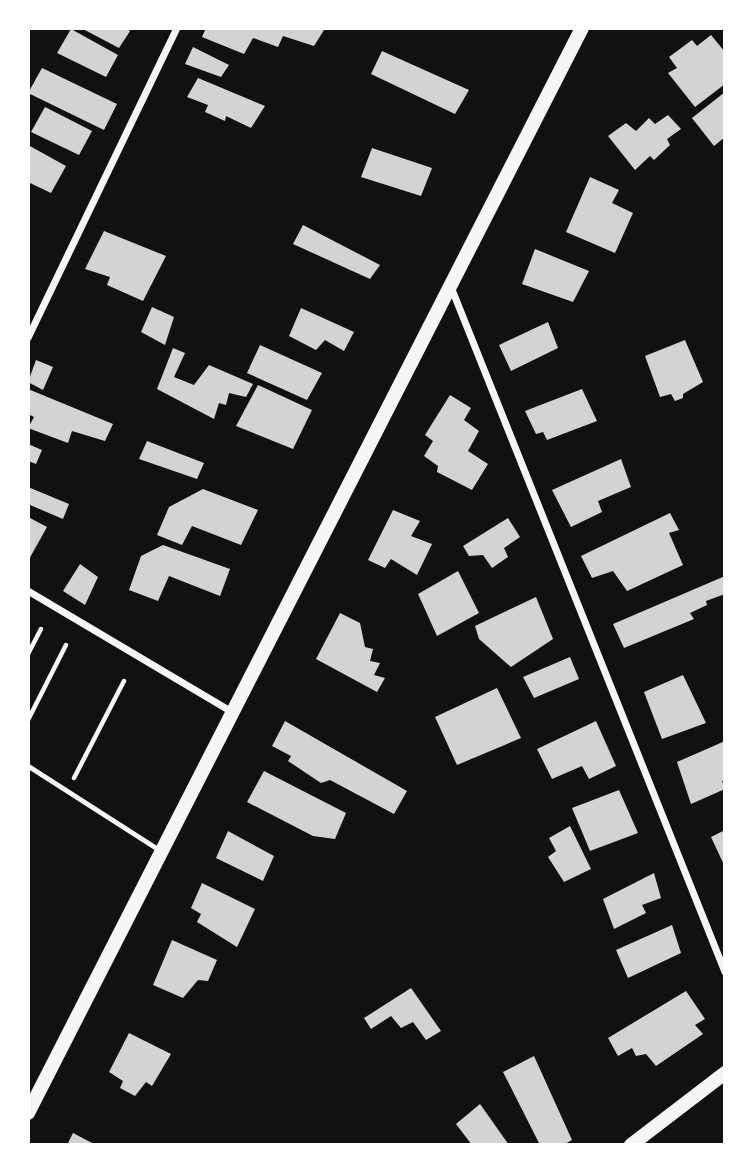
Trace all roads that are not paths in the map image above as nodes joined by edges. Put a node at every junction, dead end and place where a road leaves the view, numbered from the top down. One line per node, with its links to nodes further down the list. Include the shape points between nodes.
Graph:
1 (177, 28): 4 (street)
2 (582, 28): 3 (main road)
3 (451, 286): 6 (main road); 9 (street)
4 (28, 338)
5 (28, 591): 6 (street)
6 (233, 712): 8 (main road)
7 (28, 766): 8 (lane)
8 (162, 852): 11 (main road)
9 (725, 972)
10 (725, 1073): 12 (main road)
11 (28, 1113)
12 (631, 1145)

